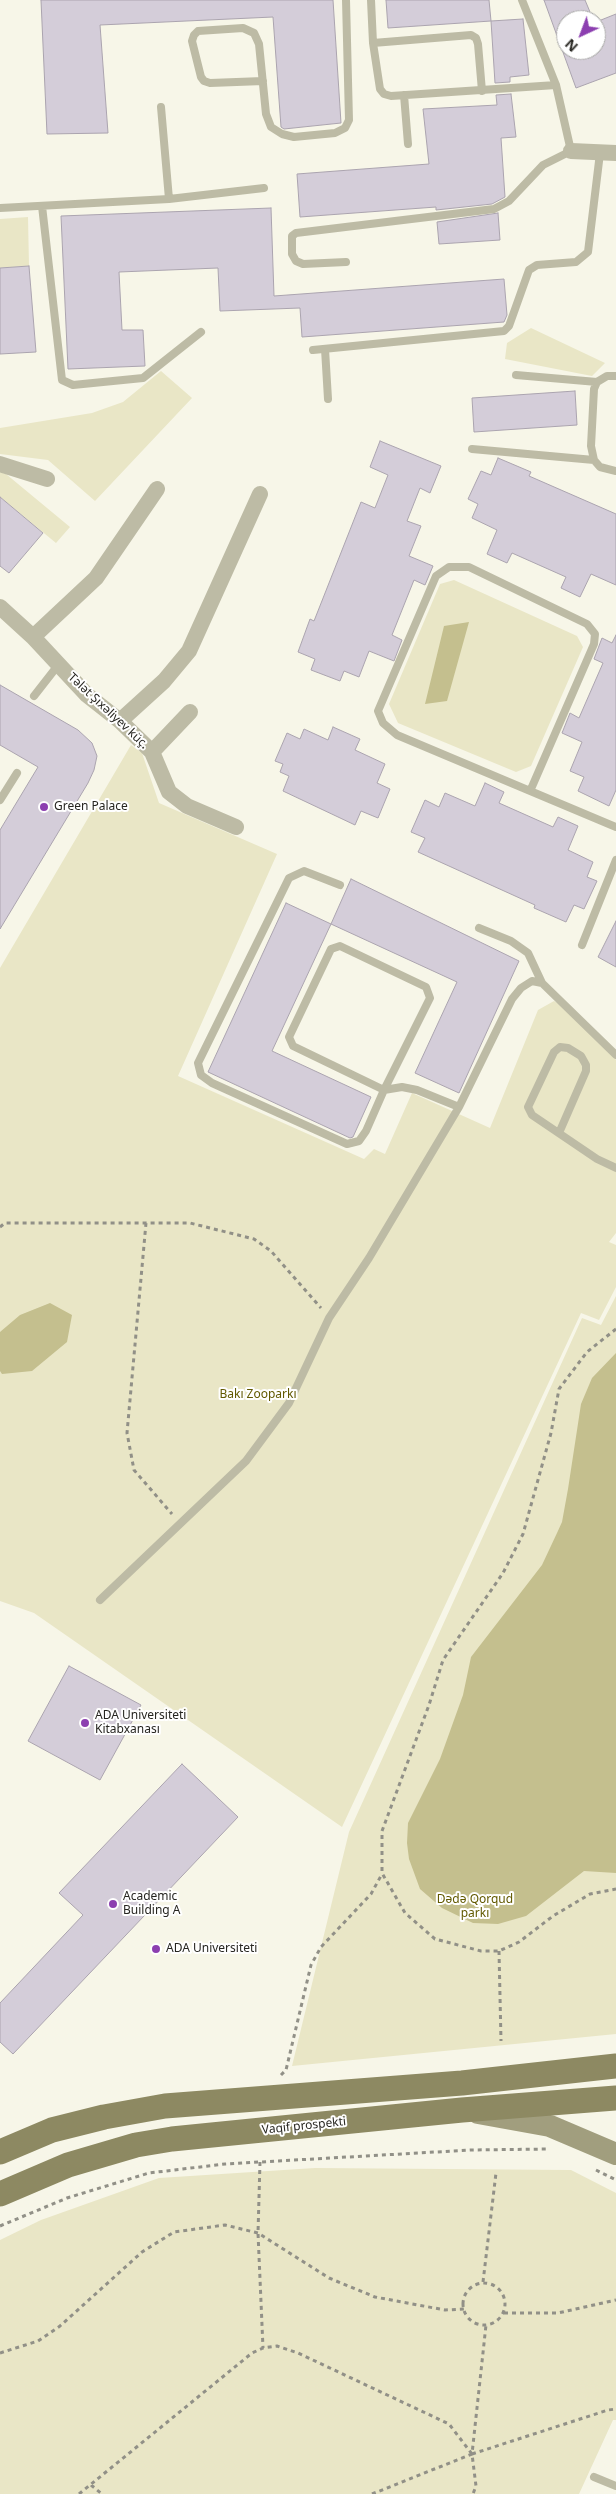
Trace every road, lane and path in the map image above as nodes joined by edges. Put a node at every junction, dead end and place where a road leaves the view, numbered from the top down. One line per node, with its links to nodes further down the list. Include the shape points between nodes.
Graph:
1 (346, 0): 5 (lane, via 349,120 344,128 335,133 294,137 282,134 272,127 266,114)
2 (371, 0): 4 (lane)
3 (522, 0): 6 (lane)
4 (373, 43): 7 (lane, via 471,35 478,44); 8 (lane, via 380,88 391,96)
5 (263, 81): 5 (lane, via 204,81 192,41 194,35 198,31 243,28 254,33 259,44)
6 (556, 85): 7 (lane); 11 (lane)
7 (482, 91): 8 (lane)
8 (404, 95): 10 (lane)
9 (161, 106): 14 (lane)
10 (408, 144)
11 (571, 151): 12 (street); 17 (lane, via 543,165 510,201 494,209 292,236 292,254 296,261 303,264)
12 (608, 153): 19 (lane, via 588,252 576,262 537,265 529,270 509,326 504,331)
13 (264, 188): 14 (lane)
14 (169, 199): 15 (lane)
15 (42, 206): 16 (lane); 18 (lane, via 62,380 72,385 142,378)
16 (0, 208)
17 (346, 262)
18 (201, 332)
19 (325, 349): 20 (lane); 24 (lane)
20 (313, 350)
21 (516, 375): 23 (lane)
22 (616, 376): 23 (lane, via 607,376)
23 (597, 382): 26 (lane, via 591,446)
24 (328, 399)
25 (472, 449): 26 (lane)
26 (594, 460): 28 (lane, via 600,467)
27 (0, 464): 29 (street)
28 (616, 471)
29 (47, 479)
30 (156, 489): 33 (street, via 96,578)
31 (260, 494): 37 (street, via 189,651 164,681)
32 (0, 607): 33 (street, Tələt Şıxəliyev küç.)
33 (33, 637): 34 (street, Tələt Şıxəliyev küç.)
34 (59, 664): 35 (lane); 37 (street, Tələt Şıxəliyev küç., via 87,695)
35 (34, 696)
36 (190, 712): 38 (street)
37 (120, 721): 38 (street, Tələt Şıxəliyev küç.)
38 (152, 752): 42 (street, Tələt Şıxəliyev küç., via 168,792 187,806)
39 (17, 773): 41 (lane)
40 (531, 789): 40 (lane, via 397,735 382,723 378,711 436,576 449,567 469,567 587,624 595,634 594,644); 43 (lane)
41 (0, 800)
42 (236, 826)
43 (616, 827)
44 (616, 860): 47 (lane)
45 (340, 885): 50 (lane, via 304,871 289,878 198,1063 201,1075 212,1083 347,1144 359,1141 366,1131)
46 (479, 928): 48 (lane, via 511,941 528,953)
47 (582, 944)
48 (542, 982): 49 (lane); 51 (lane, via 532,981 512,999)
49 (616, 1055)
50 (384, 1090): 50 (lane, via 293,1046 288,1037 331,949 340,946 426,987 428,992 430,998); 51 (lane, via 402,1087 417,1090)
51 (459, 1107): 56 (lane, via 369,1258)
52 (559, 1133): 52 (lane, via 586,1071 581,1056 560,1047 554,1052 528,1107 532,1115); 53 (lane)
53 (616, 1168)
54 (146, 1223): 55 (path, via 5,1223); 56 (path, via 190,1223 254,1239 271,1251); 58 (path, via 127,1433 134,1470)
55 (0, 1227)
56 (329, 1318): 58 (lane, via 289,1404 246,1461)
57 (616, 1329): 60 (path, via 587,1352 559,1389 551,1433 523,1534 503,1573 443,1660 382,1831)
58 (180, 1523): 59 (lane)
59 (100, 1600)
60 (382, 1873): 62 (path, via 404,1913 435,1939); 65 (path, via 371,1894 321,1947 311,1965 286,2070)
61 (616, 1889): 62 (path, via 590,1894 553,1916 520,1942)
62 (499, 1951): 63 (path)
63 (501, 2041)
64 (616, 2066): 69 (main road, via 462,2083 165,2106 52,2130)
65 (275, 2078)
66 (616, 2098): 67 (main road, Vaqif prospekti)
67 (462, 2110): 70 (street, via 550,2126); 75 (main road, Vaqif prospekti, via 172,2139 68,2165)
68 (554, 2148): 71 (path)
69 (0, 2152)
70 (616, 2154)
71 (260, 2162): 76 (path, via 149,2173 68,2198); 77 (path)
72 (590, 2166): 74 (path)
73 (496, 2173): 78 (path)
74 (616, 2180)
75 (0, 2194)
76 (0, 2226)
77 (258, 2233): 80 (path, via 329,2278 374,2297 445,2310); 83 (path); 84 (path, via 225,2225 174,2232 142,2252 60,2326 38,2341)
78 (483, 2282): 80 (path, via 469,2288 463,2301); 81 (path, via 497,2286 502,2292 506,2306)
79 (616, 2300): 81 (path, via 558,2313)
80 (464, 2309): 82 (path, via 472,2321)
81 (504, 2313): 82 (path, via 500,2319)
82 (486, 2325): 86 (path)
83 (264, 2348): 86 (path, via 277,2346 298,2353 449,2424); 88 (path, via 252,2353)
84 (0, 2353)
85 (616, 2410): 86 (path)
86 (472, 2454): 92 (path); 93 (path, via 476,2486)
87 (594, 2477): 89 (lane)
88 (91, 2485): 90 (path); 91 (path)
89 (616, 2486)
90 (79, 2494)
91 (102, 2494)
92 (372, 2494)
93 (473, 2494)

